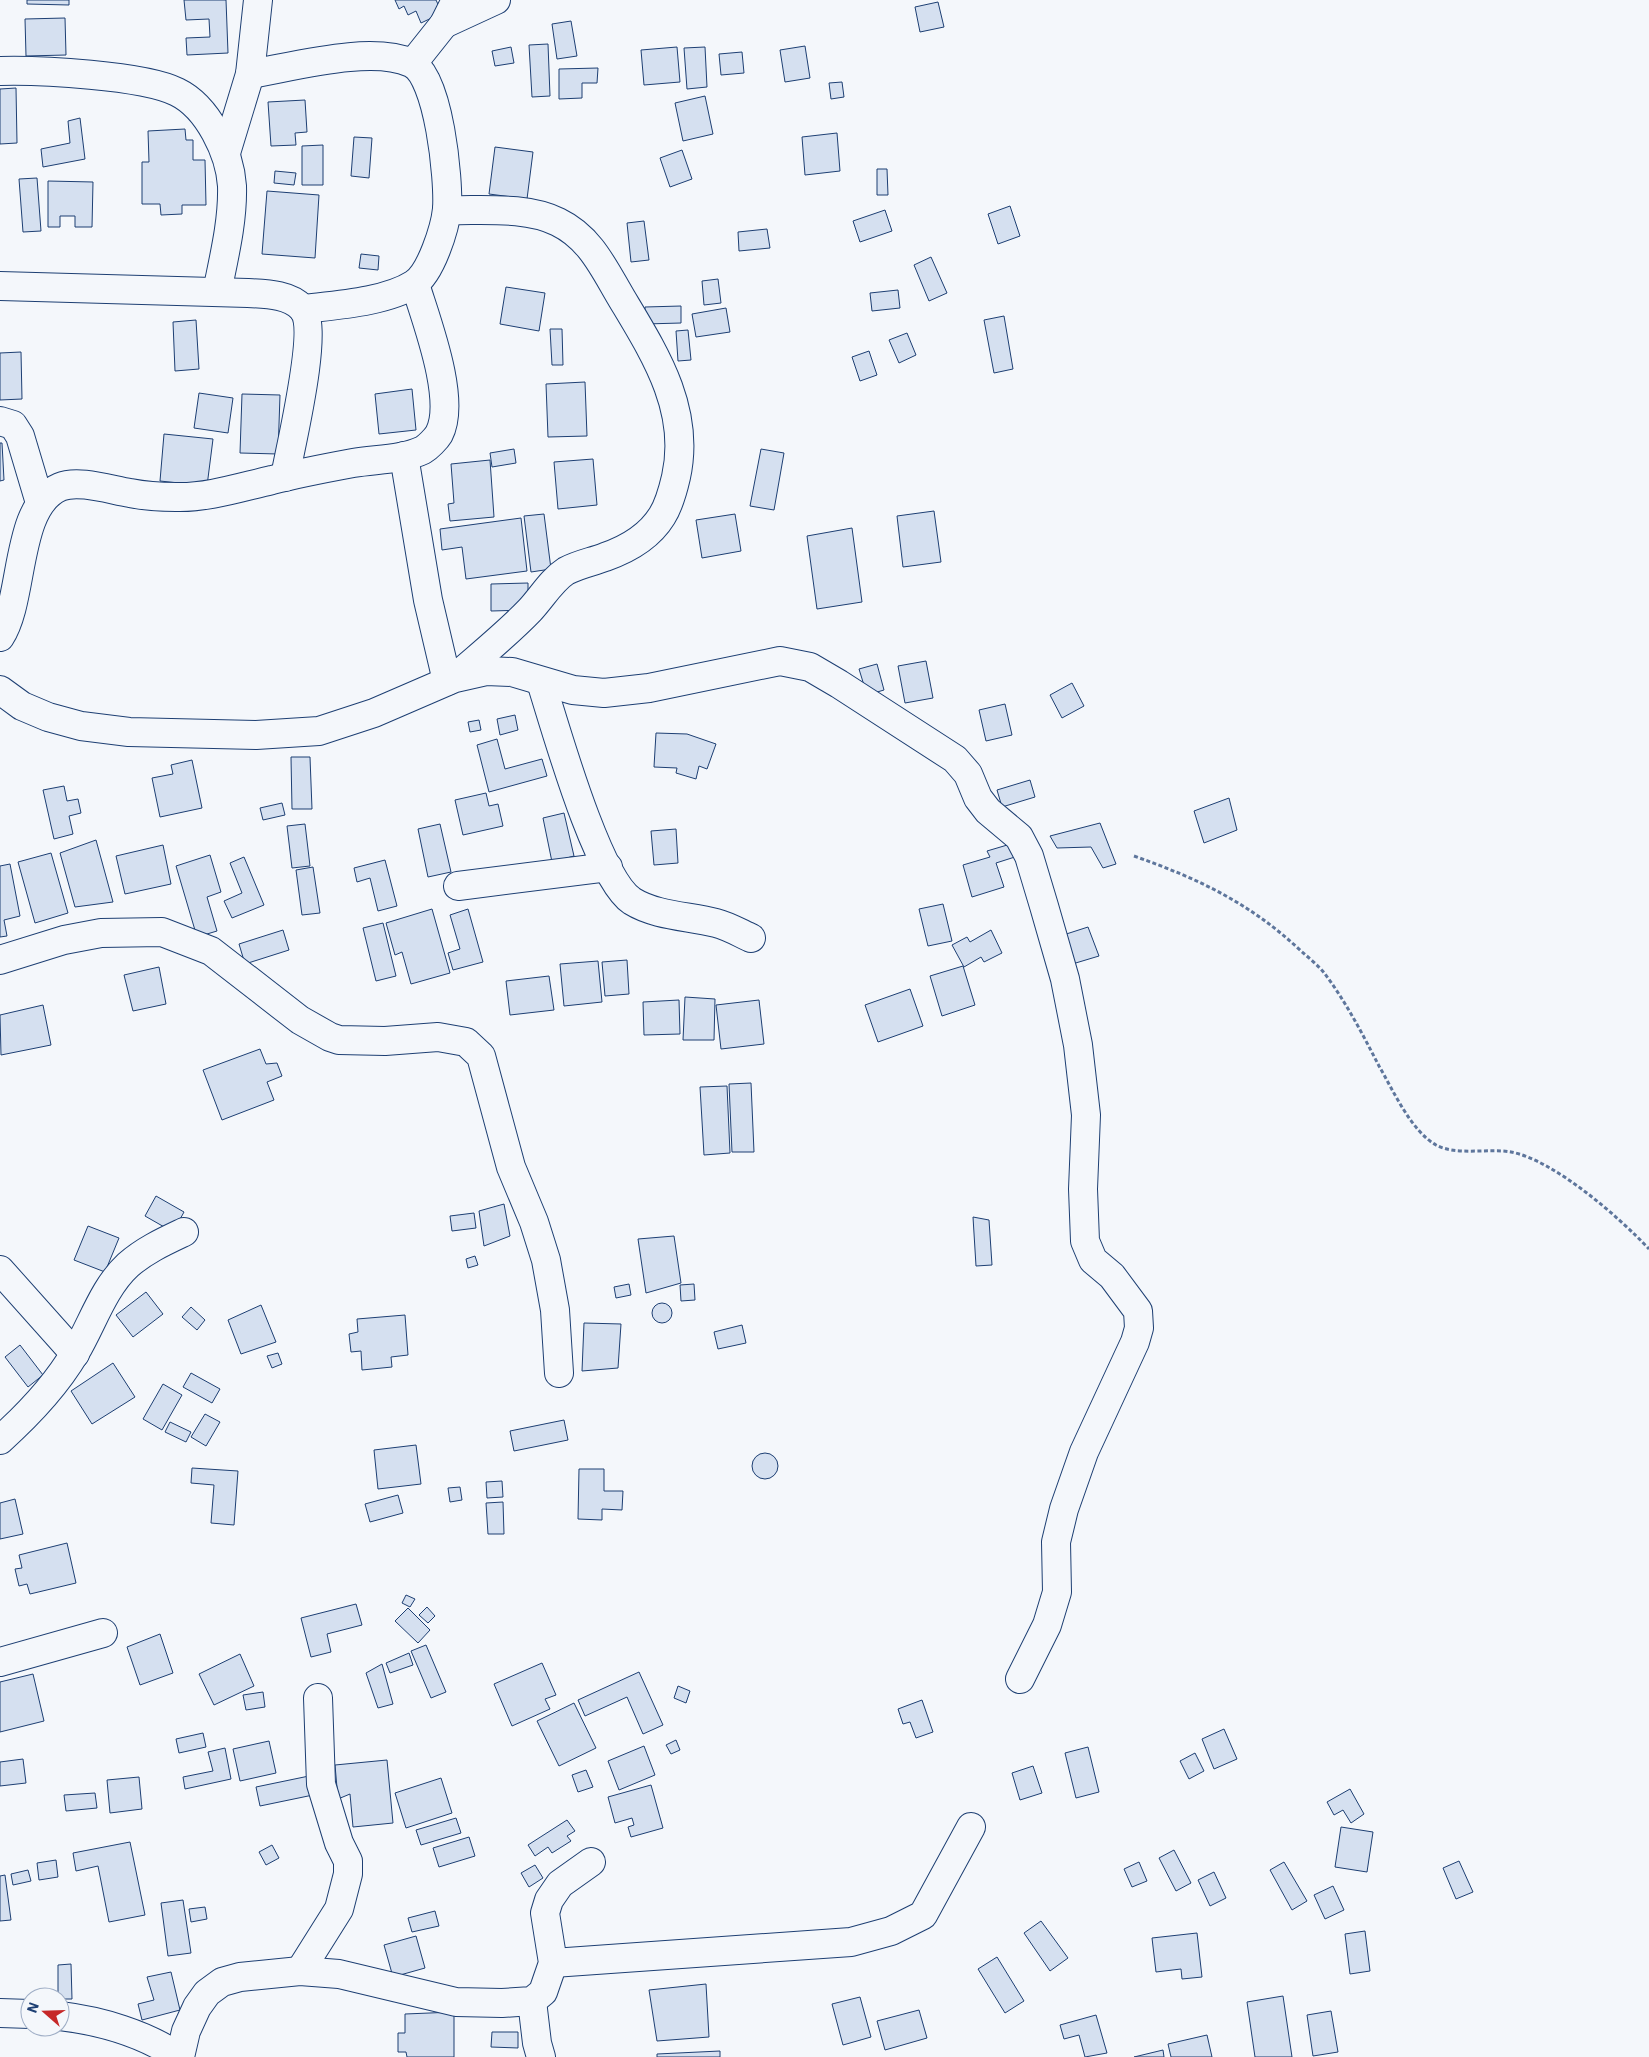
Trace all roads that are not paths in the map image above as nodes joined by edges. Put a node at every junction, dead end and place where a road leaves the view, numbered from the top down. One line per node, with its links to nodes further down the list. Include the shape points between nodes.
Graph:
1 (258, 0): 6 (street)
2 (496, 0): 3 (street)
3 (450, 12): 4 (street)
4 (413, 63): 6 (street, via 394,57 364,55); 8 (street, via 425,76 434,101 447,182)
5 (0, 71): 7 (street, via 146,82 177,92 199,107)
6 (250, 74): 7 (street)
7 (226, 153): 11 (street, via 231,195 229,230)
8 (446, 210): 9 (street, via 428,266); 18 (street, via 538,215 576,233 594,250 668,382 677,412 679,437 679,466 673,491 664,514 652,531 606,557 565,572 508,632)
9 (415, 284): 12 (street, via 360,301); 14 (street, via 439,367 446,410 439,434 426,449)
10 (0, 286): 11 (street)
11 (217, 292): 12 (street, via 275,295 293,301)
12 (303, 309): 15 (street, via 308,324 307,355)
13 (0, 421): 16 (street, via 13,425 20,436)
14 (404, 456): 15 (street); 18 (street, via 428,600)
15 (285, 477): 16 (street, via 229,491 177,498 133,494 84,484 60,487)
16 (40, 502): 17 (street, via 29,529 16,590)
17 (0, 637)
18 (451, 680): 19 (street, via 486,671 512,672); 20 (street, via 374,713 319,731 256,734 129,732 81,726 22,706)
19 (541, 682): 21 (street, via 585,815); 32 (street, via 573,690 604,692 650,688 780,661 810,667 955,759 968,774 978,798 988,811 1019,837 1026,850 1066,979 1078,1045 1086,1115 1085,1240 1094,1260 1112,1276 1138,1310 1140,1328 1084,1452 1064,1509 1056,1542 1057,1592 1047,1625)
20 (0, 690)
21 (608, 867): 22 (street); 23 (street, via 632,900 658,911 718,923)
22 (458, 886)
23 (751, 938)
24 (0, 960): 28 (street, via 64,940 100,933 162,932 211,950 300,1020 330,1037 385,1042 438,1037 466,1042 480,1056 510,1167 534,1222 546,1260 555,1310)
25 (184, 1232): 27 (street, via 152,1247 128,1265 113,1284)
26 (0, 1270): 27 (street)
27 (75, 1354): 29 (street, via 47,1394)
28 (559, 1373)
29 (0, 1440)
30 (103, 1633): 31 (street)
31 (0, 1662)
32 (1020, 1679)
33 (318, 1698): 37 (street, via 321,1784 339,1843 348,1861 348,1874 339,1909)
34 (972, 1827): 36 (street, via 922,1915 891,1931 851,1942)
35 (590, 1862): 36 (street, via 560,1884 549,1900 545,1914)
36 (553, 1963): 38 (street, via 542,1992)
37 (300, 1971): 38 (street, via 339,1974 456,2002); 42 (street, via 222,1982 207,1993 197,2007 186,2031)
38 (532, 2001): 43 (street)
39 (0, 2013): 40 (street)
40 (20, 2014)
41 (70, 2018): 42 (street, via 127,2031)
42 (180, 2057)
43 (541, 2057)

